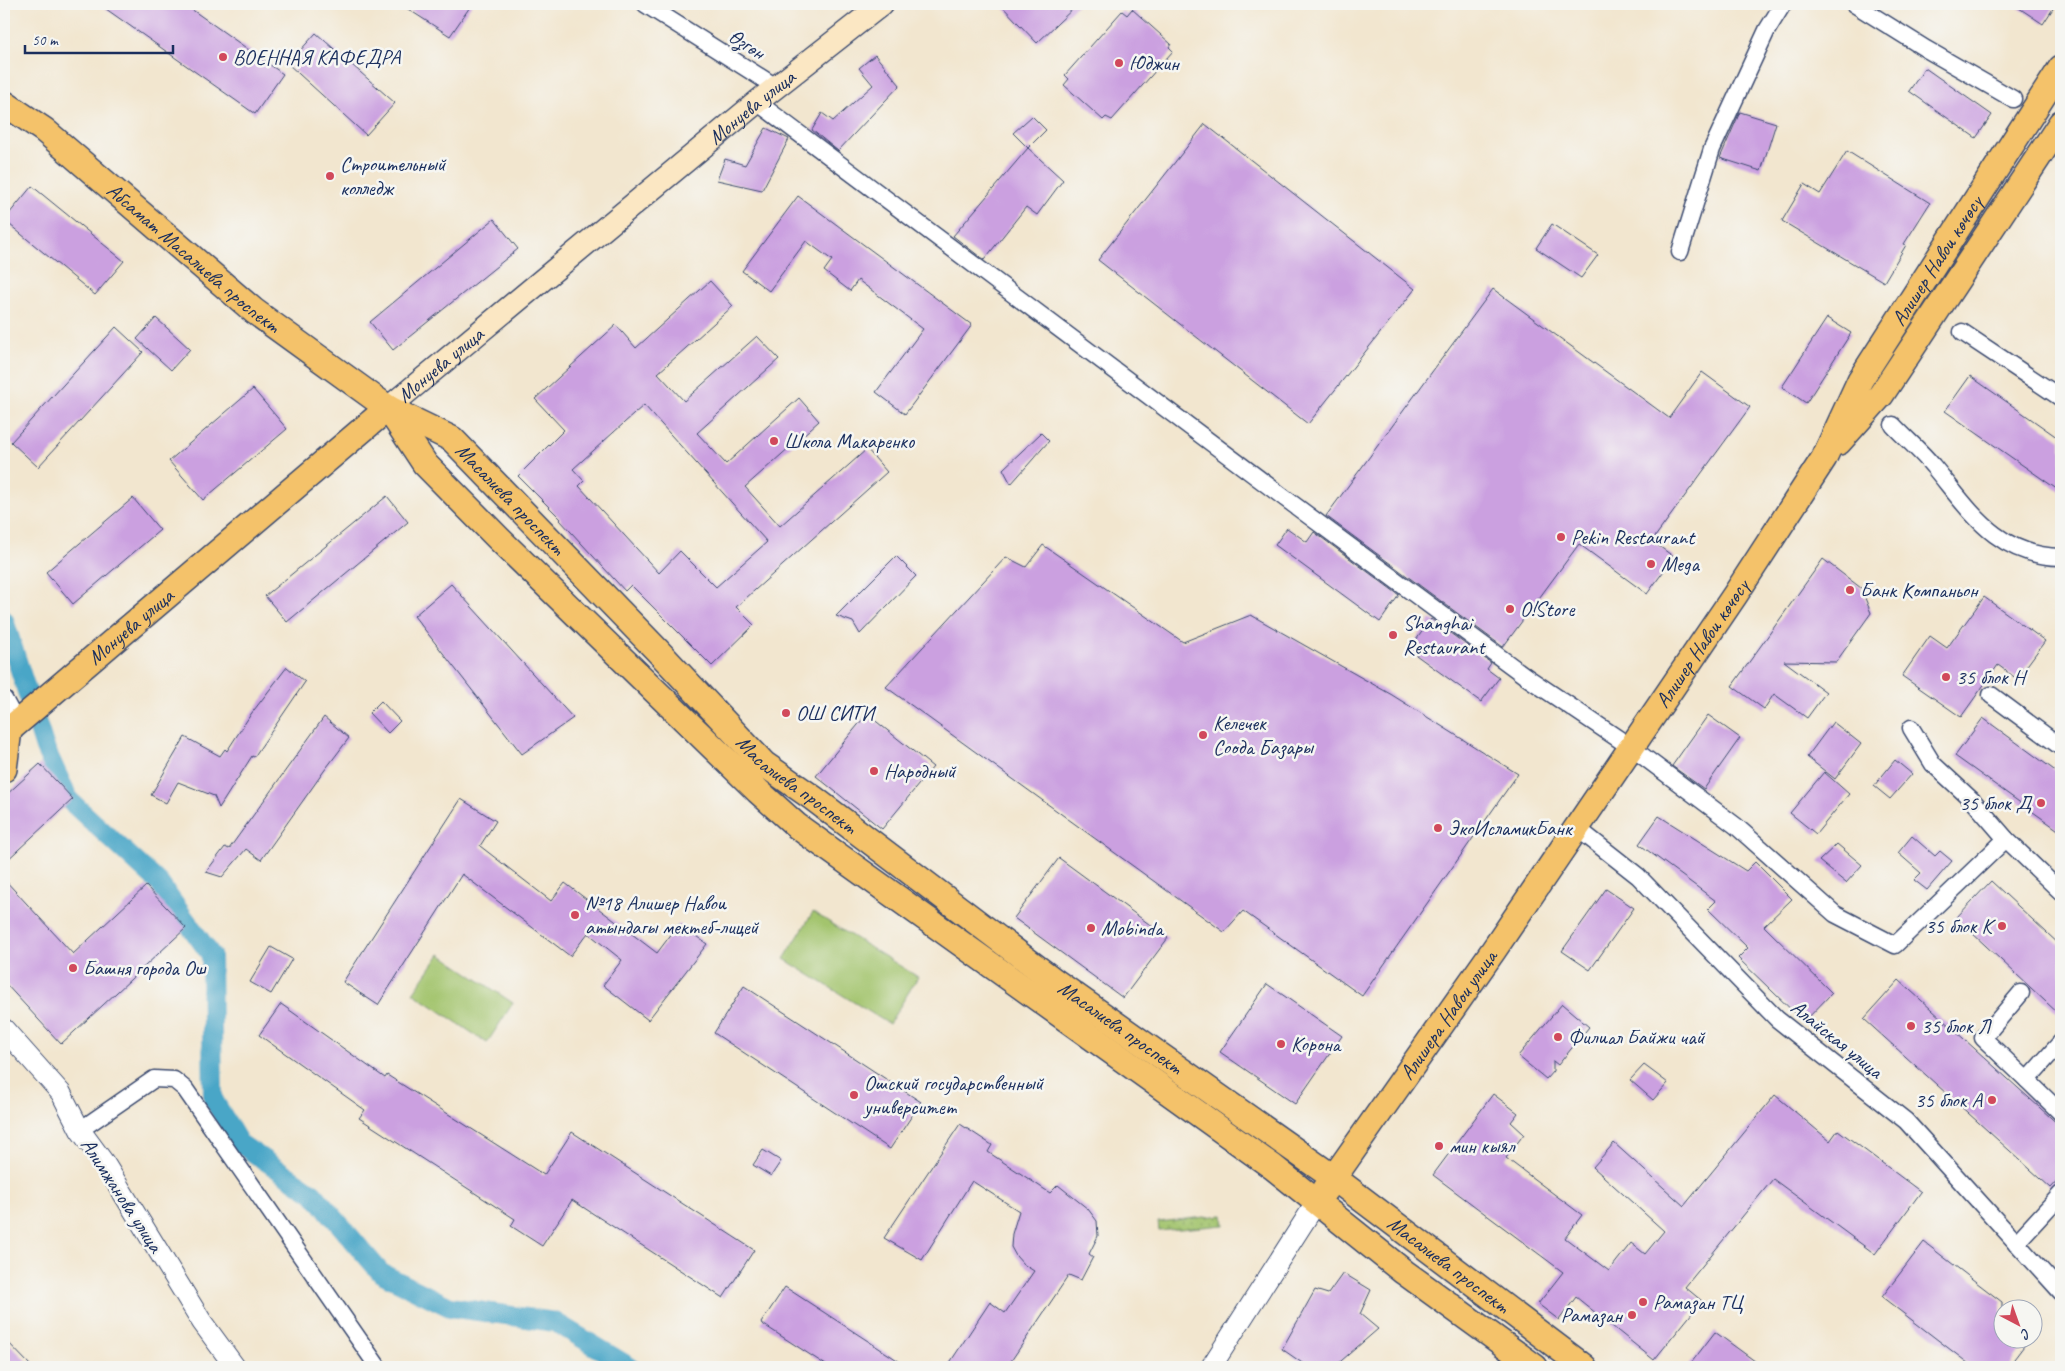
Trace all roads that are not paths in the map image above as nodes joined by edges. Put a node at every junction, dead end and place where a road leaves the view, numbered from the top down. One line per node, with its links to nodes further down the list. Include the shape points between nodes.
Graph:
1 (645, 4): 6 (street, Өзгөн)
2 (882, 4): 6 (main road, Монуева улица)
3 (1783, 4): 11 (street, via 1712,149)
4 (1854, 4): 7 (street)
5 (2061, 68): 16 (main road, Алишер Навои көчөсү, via 1860,380)
6 (776, 87): 8 (main road, Монуева улица)
7 (2012, 99)
8 (757, 102): 14 (main road, Монуева улица); 23 (street, via 1520,672)
9 (4, 103): 14 (main road, Абсамат Масалиева проспект, via 44,130 254,311)
10 (2061, 123): 16 (main road, Алишер Навои көчөсү, via 1882,395)
11 (1680, 252)
12 (1962, 332): 13 (street)
13 (2061, 398)
14 (388, 408): 20 (main road, Монуева улица); 34 (main road, Масалиева проспект, via 452,439 764,764 1053,980); 36 (main road, Масалиева проспект, via 425,464 797,826 1273,1168)
15 (1893, 425): 17 (street, via 1932,464 1968,510 2005,542 2043,557)
16 (1824, 458): 23 (main road, Алишер Навои көчөсү)
17 (2061, 557)
18 (1990, 695): 22 (street)
19 (4, 699): 20 (street)
20 (12, 726): 24 (main road)
21 (1911, 728): 26 (street, via 1933,764 1974,802)
22 (2061, 747)
23 (1632, 748): 25 (main road, Алишер Навои көчөсү); 26 (street, via 1736,826 1835,914 1895,945)
24 (4, 769)
25 (1577, 828): 34 (main road, Алишера Навои улица); 37 (street, Алайская улица, via 1638,876 1777,1019 1906,1121)
26 (2006, 839): 27 (street)
27 (2061, 892)
28 (2021, 994): 31 (street, via 1983,1038)
29 (4, 1029): 33 (street, Алимжанова улица, via 61,1093)
30 (2061, 1042): 31 (street)
31 (2028, 1080): 32 (street)
32 (2061, 1113)
33 (80, 1130): 39 (street, Алимжанова улица, via 105,1164 202,1322); 40 (street, via 154,1079 174,1080 185,1089)
34 (1334, 1178): 36 (main road, Алишера Навои улица); 43 (main road, Масалиева проспект)
35 (2061, 1194): 37 (street)
36 (1316, 1203): 41 (street); 42 (main road, Масалиева проспект)
37 (2016, 1244): 38 (street, Алайская улица)
38 (2061, 1292)
39 (235, 1367)
40 (378, 1367)
41 (1211, 1367)
42 (1535, 1367)
43 (1584, 1367)

